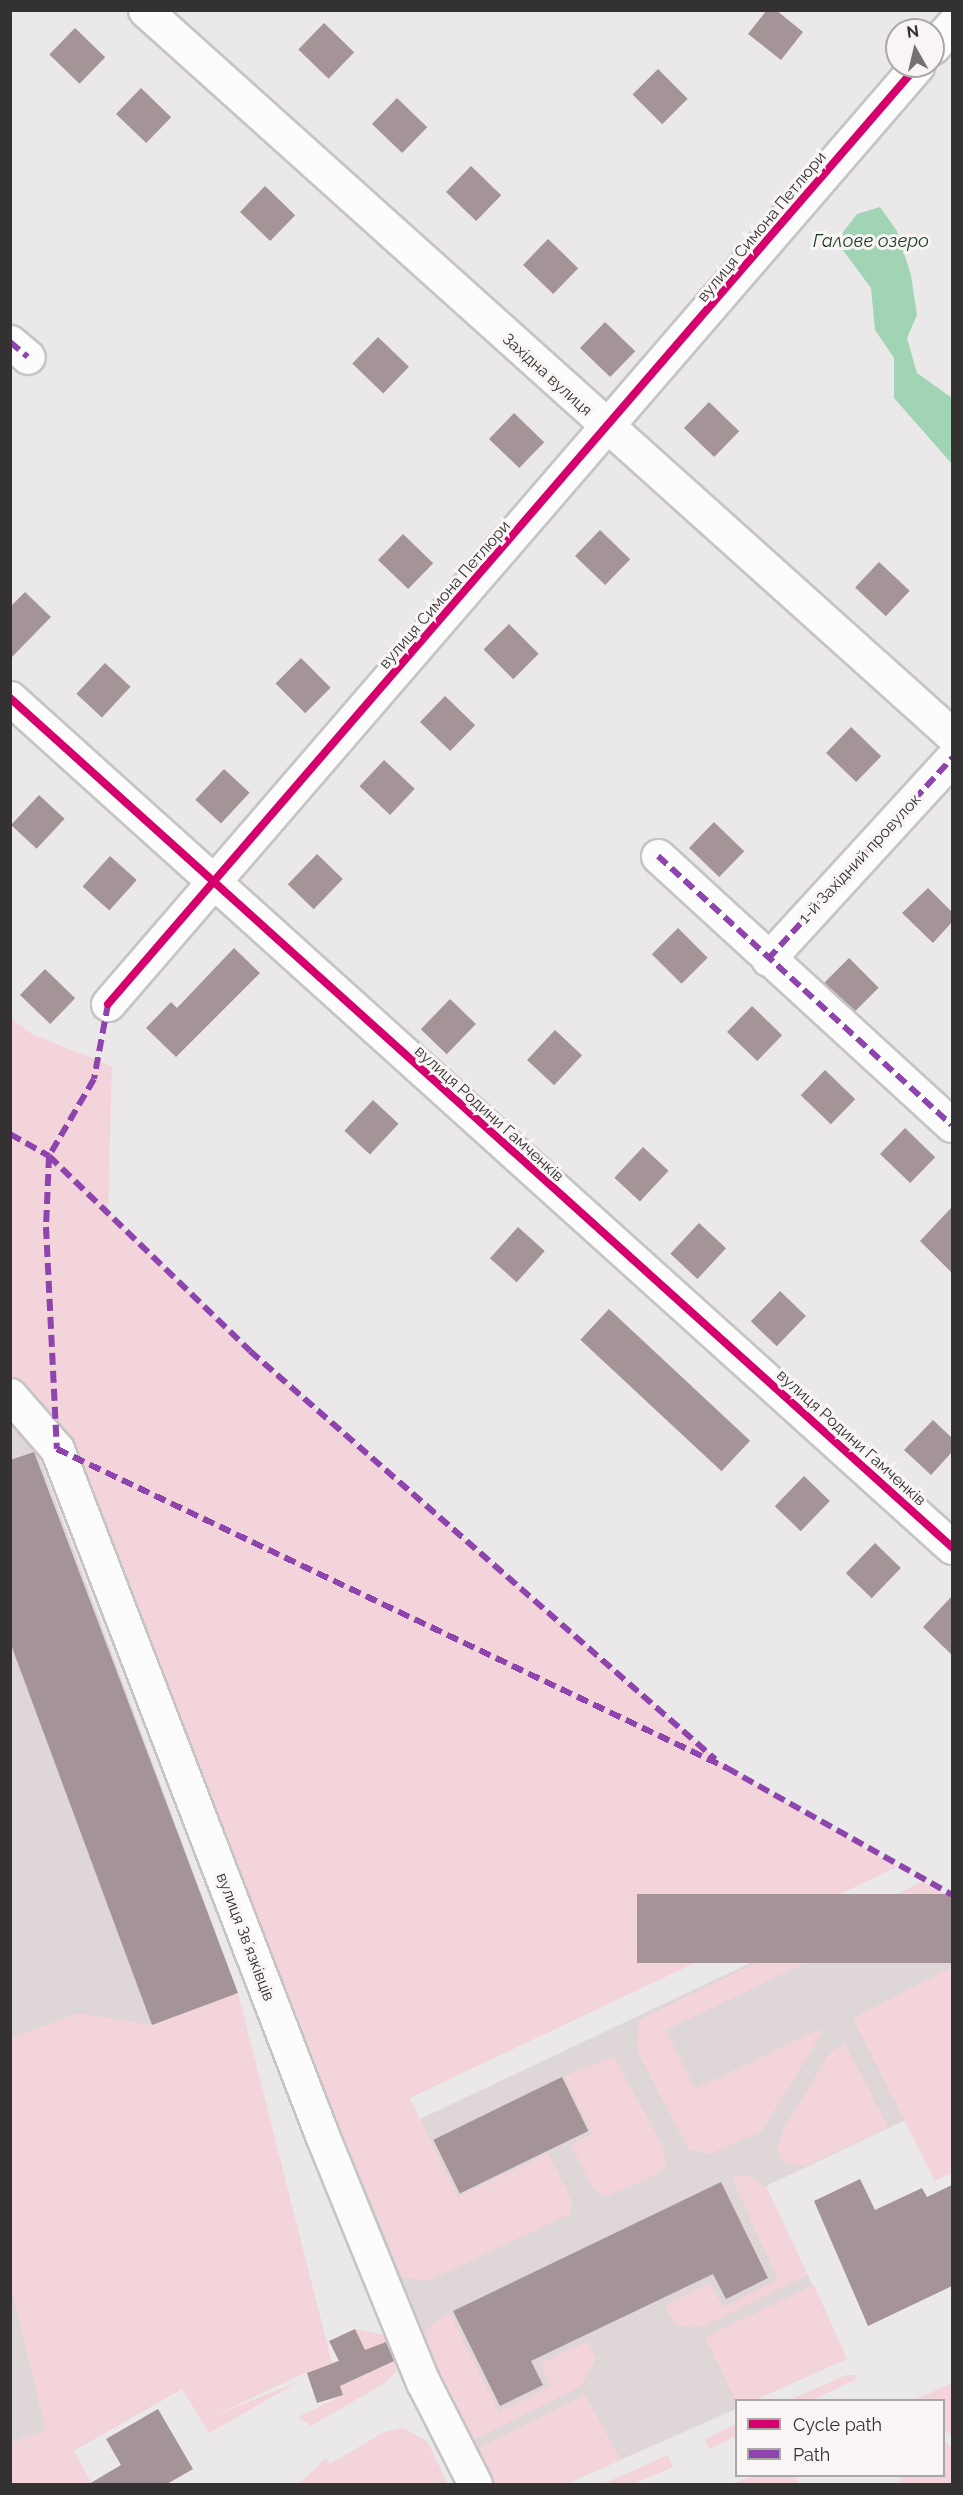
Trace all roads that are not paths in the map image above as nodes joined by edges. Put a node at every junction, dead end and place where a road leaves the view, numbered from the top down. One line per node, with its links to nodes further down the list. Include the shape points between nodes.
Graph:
1 (149, 12): 3 (street, Західна вулиця)
2 (907, 78): 3 (street, вулиця Симона Петлюри)
3 (607, 429): 5 (street, Західна вулиця); 8 (street, вулиця Симона Петлюри)
4 (10, 698): 8 (street, вулиця Родини Гамченків)
5 (952, 735)
6 (952, 758): 9 (street, 1-й Західний провулок)
7 (658, 856): 9 (street)
8 (211, 883): 10 (street, вулиця Симона Петлюри); 13 (street, вулиця Родини Гамченків)
9 (768, 959): 11 (street)
10 (108, 1004)
11 (952, 1125)
12 (10, 1395): 14 (street, вулиця Звʼязківців, via 57,1449 322,2135 423,2382)
13 (952, 1546)
14 (475, 2484)

